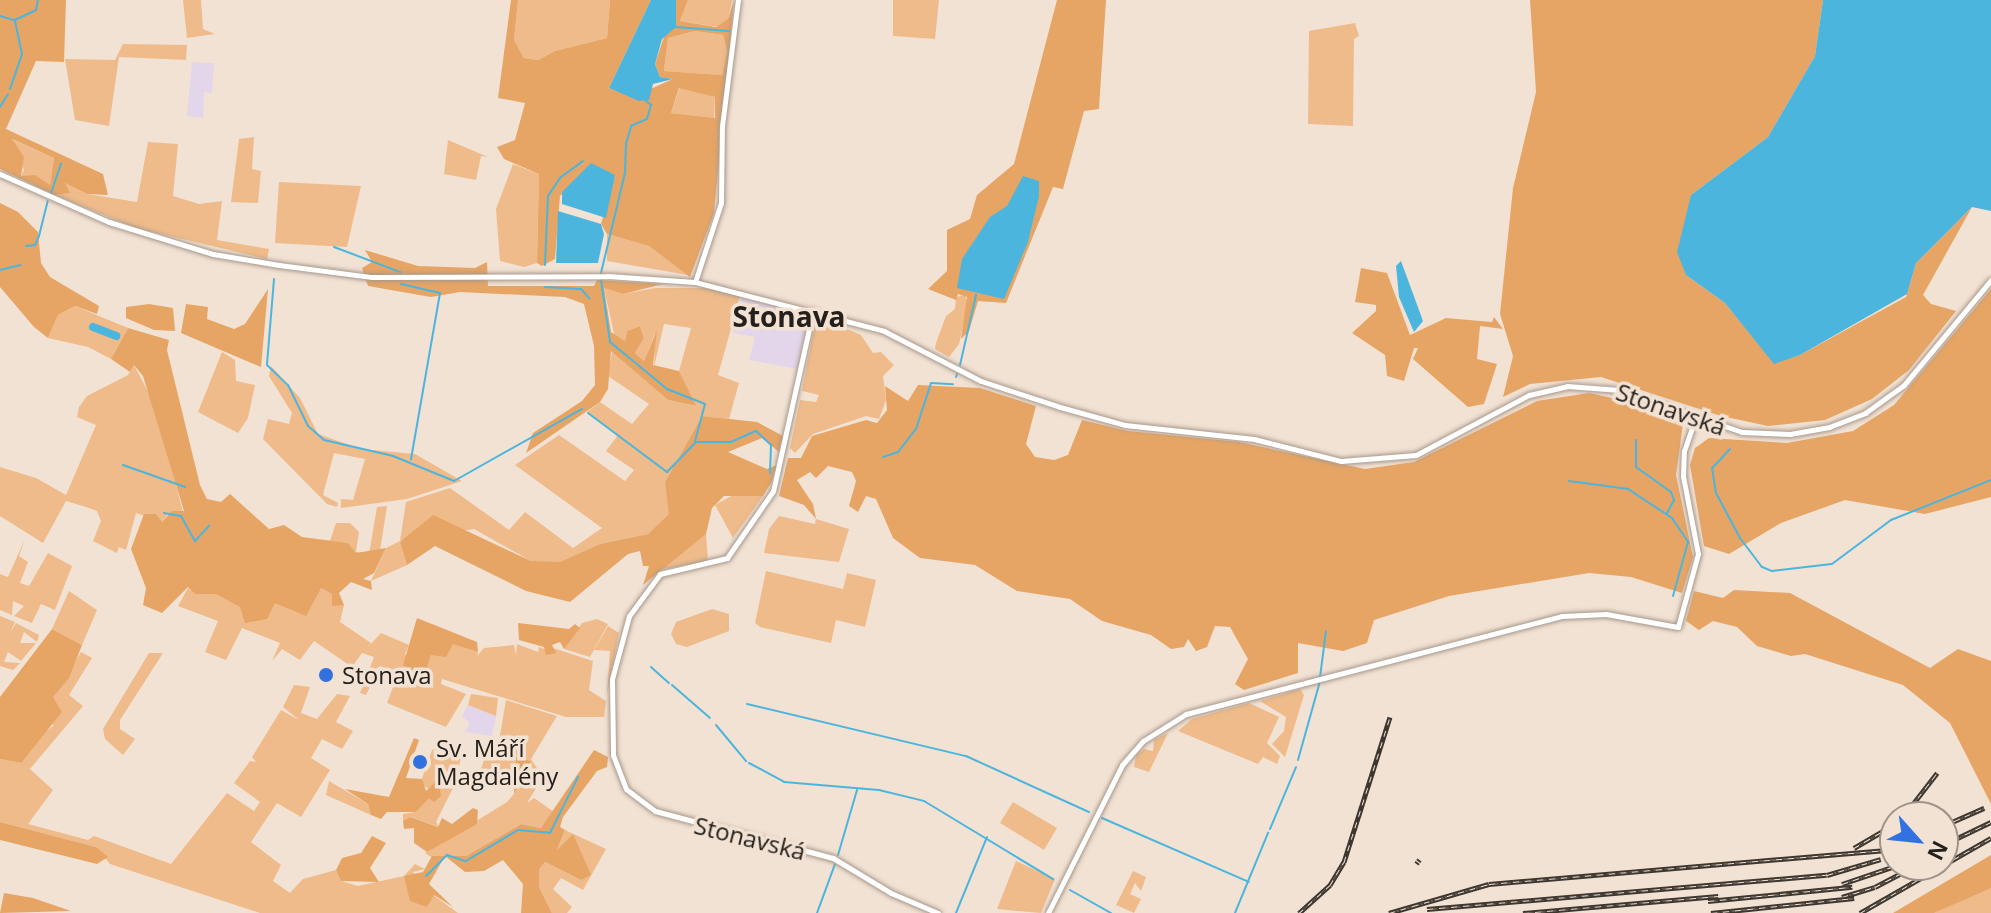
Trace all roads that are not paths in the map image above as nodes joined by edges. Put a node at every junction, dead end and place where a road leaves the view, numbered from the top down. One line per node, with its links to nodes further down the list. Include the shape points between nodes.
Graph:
1 (738, 0): 4 (street, via 722,126 721,203)
2 (0, 174): 4 (street, Stonavská, via 109,222 213,254 279,265 386,277 608,276)
3 (1991, 280): 6 (street, Stonavská, via 1920,370 1865,413 1790,434 1742,432)
4 (695, 282): 5 (street, Stonavská)
5 (813, 311): 6 (street, Stonavská, via 884,331 981,381 1060,407 1125,425 1254,439 1341,461 1416,455 1529,395 1567,386 1598,386); 7 (street, Stonavská, via 776,484 727,558 660,574 638,598 622,633 610,723 622,783 655,811 833,858 891,893)
6 (1695, 419): 8 (street, via 1683,463 1698,554 1678,627 1606,614 1562,616 1186,714 1143,741 1122,765)
7 (938, 913)
8 (1048, 913)

